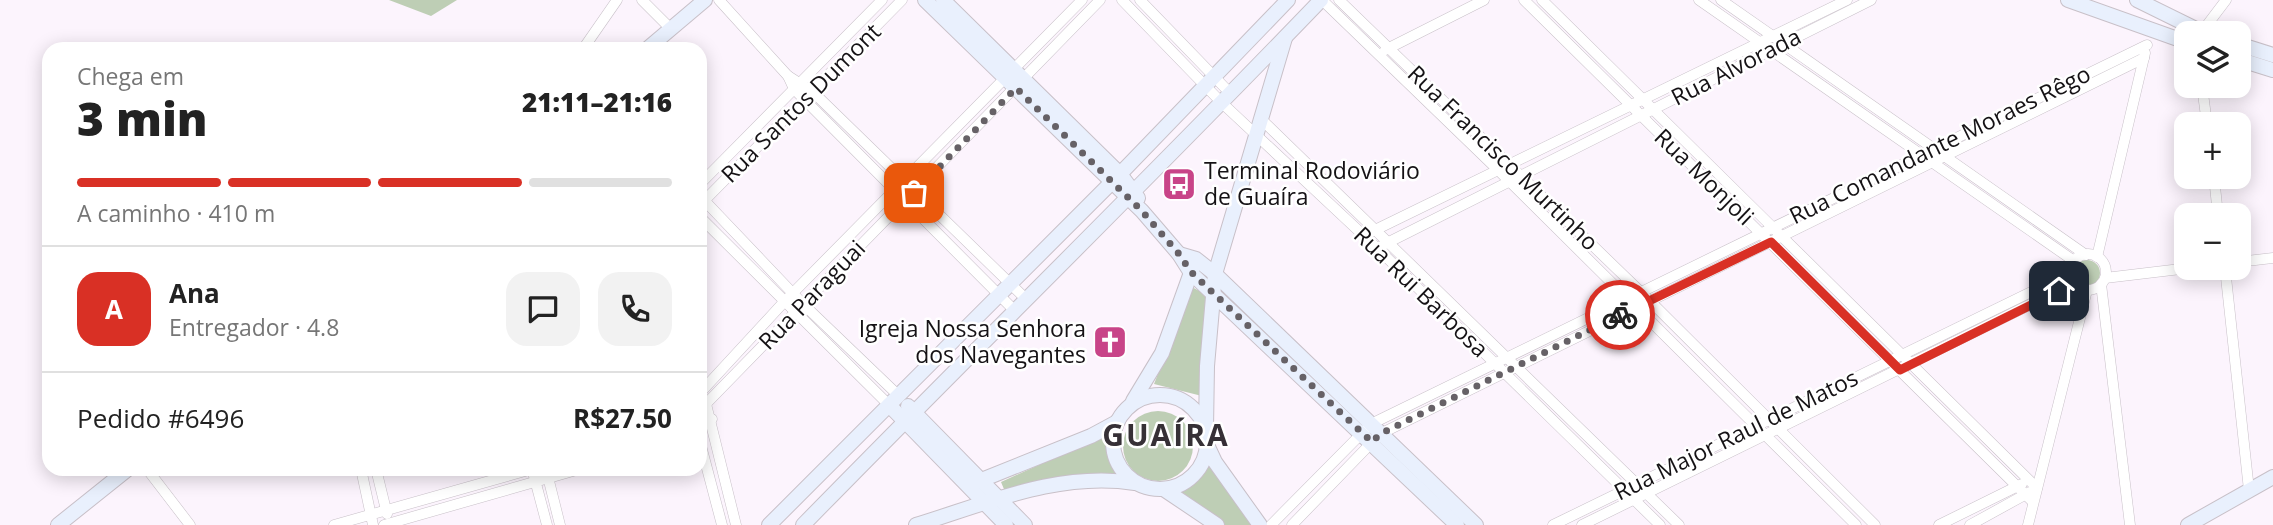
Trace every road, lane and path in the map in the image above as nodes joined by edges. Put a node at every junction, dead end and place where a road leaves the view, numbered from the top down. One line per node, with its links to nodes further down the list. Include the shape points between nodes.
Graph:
1 (617, 0): 41 (street)
2 (642, 0): 32 (street)
3 (705, 0): 32 (street)
4 (719, 0): 60 (street)
5 (882, 0): 60 (street, Rua Santos Dumont)
6 (902, 0): 62 (street, Rua Santos Dumont)
7 (925, 0): 34 (street)
8 (943, 0): 34 (street)
9 (1082, 0): 30 (street, Rua Paraguai)
10 (1100, 0): 35 (street, Rua Paraguai)
11 (1122, 0): 36 (street, Rua Rui Barbosa)
12 (1139, 0): 31 (street, Rua Rui Barbosa)
13 (1288, 0): 59 (street)
14 (1322, 0): 39 (street); 50 (street, Rua Francisco Murtinho)
15 (1339, 0): 47 (street, Rua Francisco Murtinho)
16 (1484, 0): 47 (street)
17 (1524, 0): 45 (street, Rua Monjoli)
18 (1542, 0): 37 (street, Rua Monjoli)
19 (1699, 0): 44 (street)
20 (1721, 0): 38 (street)
21 (1847, 0): 27 (street, Rua Alvorada)
22 (1871, 0): 27 (street, Rua Alvorada)
23 (2068, 0): 33 (street)
24 (2137, 0): 26 (street)
25 (2226, 0): 29 (street)
26 (2156, 3): 28 (street); 33 (street)
27 (1824, 18): 38 (street, Rua Alvorada); 43 (street, Rua Alvorada)
28 (2184, 21)
29 (2211, 21)
30 (1060, 23): 35 (street); 57 (street, Rua Paraguai)
31 (1166, 27): 36 (street); 59 (street, Rua Rui Barbosa)
32 (671, 29): 42 (street)
33 (2150, 29): 40 (street); 46 (street)
34 (967, 32): 57 (street)
35 (1070, 32): 57 (street, Rua Paraguai)
36 (1156, 35): 59 (street, Rua Rui Barbosa)
37 (1579, 36): 45 (street); 64 (street, Rua Monjoli)
38 (1773, 36): 43 (street); 44 (street, Rua Alvorada)
39 (1286, 37): 63 (street); 68 (street)
40 (2174, 38)
41 (588, 42)
42 (655, 42)
43 (1784, 42): 49 (street, Rua Alvorada); 74 (street)
44 (1761, 43): 49 (street); 55 (street, Rua Alvorada)
45 (1569, 45): 65 (street, Rua Monjoli)
46 (2147, 45): 52 (street); 56 (street, Rua Comandante Moraes Rêgo)
47 (1390, 48): 50 (street); 58 (street, Rua Francisco Murtinho)
48 (2251, 48): 51 (street)
49 (1771, 49): 55 (street, Rua Alvorada); 75 (street)
50 (1376, 54): 61 (street, Rua Francisco Murtinho)
51 (2273, 55)
52 (2144, 58): 56 (street, Rua Comandante Moraes Rêgo); 114 (street)
53 (2251, 64): 54 (street)
54 (2273, 70)
55 (1705, 76): 64 (street, Rua Alvorada); 66 (street, Rua Alvorada)
56 (2093, 76): 69 (street, Rua Comandante Moraes Rêgo); 73 (street, Rua Comandante Moraes Rêgo)
57 (1016, 79): 70 (street, Rua Paraguai); 72 (street, Rua Paraguai); 86 (street)
58 (1421, 79): 61 (street); 78 (street, Rua Francisco Murtinho)
59 (1210, 81): 63 (street, Rua Rui Barbosa); 86 (street)
60 (797, 85): 62 (street); 85 (street, Rua Santos Dumont)
61 (1411, 88): 80 (street, Rua Francisco Murtinho)
62 (809, 96): 90 (street); 93 (street, Rua Santos Dumont)
63 (1225, 97): 71 (street, Rua Rui Barbosa); 94 (street)
64 (1646, 99): 65 (street, Rua Alvorada); 66 (street, Rua Monjoli)
65 (1632, 106): 67 (street, Rua Monjoli); 78 (street, Rua Alvorada)
66 (1654, 108): 67 (street, Rua Alvorada); 79 (street, Rua Monjoli)
67 (1641, 115): 81 (street, Rua Monjoli); 82 (street, Rua Alvorada)
68 (1262, 120): 71 (street); 83 (street, Rua Rui Barbosa)
69 (1969, 130): 73 (street); 74 (street, Rua Comandante Moraes Rêgo)
70 (954, 131): 72 (street); 90 (street, Rua Paraguai)
71 (1258, 135): 88 (street, Rua Rui Barbosa); 121 (street)
72 (964, 141): 92 (street, Rua Paraguai)
73 (1975, 141): 76 (street, Rua Comandante Moraes Rêgo)
74 (1933, 148): 75 (street, Rua Comandante Moraes Rêgo); 76 (street)
75 (1919, 154): 77 (street); 91 (street, Rua Comandante Moraes Rêgo)
76 (1945, 156): 77 (street, Rua Comandante Moraes Rêgo); 84 (street)
77 (1933, 162): 89 (street); 97 (street, Rua Comandante Moraes Rêgo)
78 (1509, 165): 80 (street, Rua Alvorada); 82 (street, Rua Francisco Murtinho)
79 (1712, 166): 81 (street); 95 (street, Rua Monjoli)
80 (1498, 170): 87 (street, Rua Francisco Murtinho); 103 (street, Rua Alvorada)
81 (1702, 174): 98 (street, Rua Monjoli)
82 (1520, 175): 87 (street, Rua Alvorada); 104 (street, Rua Francisco Murtinho)
83 (1320, 176): 88 (street); 103 (street, Rua Rui Barbosa)
84 (1975, 176): 89 (street); 107 (street)
85 (707, 177)
86 (1116, 179): 94 (street); 100 (street)
87 (1508, 180): 110 (street, Rua Francisco Murtinho); 111 (street, Rua Alvorada)
88 (1310, 185): 108 (street, Rua Rui Barbosa)
89 (1967, 185): 107 (street)
90 (900, 187): 92 (street); 96 (street); 133 (street, Rua Paraguai)
91 (1846, 191): 97 (street); 102 (street, Rua Comandante Moraes Rêgo)
92 (914, 193): 96 (street, Rua Paraguai); 129 (street)
93 (707, 195)
94 (1132, 196): 109 (street); 118 (street)
95 (1742, 196): 98 (street); 102 (street, Rua Monjoli)
96 (905, 201): 129 (street); 140 (street, Rua Paraguai)
97 (1852, 201): 106 (street, Rua Comandante Moraes Rêgo)
98 (1733, 204): 105 (street, Rua Monjoli)
99 (707, 205): 133 (street)
100 (1073, 221): 109 (street); 129 (street)
101 (707, 224): 139 (street)
102 (1774, 228): 105 (street, Rua Comandante Moraes Rêgo); 106 (street, Rua Monjoli)
103 (1376, 230): 108 (street, Rua Alvorada); 111 (street, Rua Rui Barbosa)
104 (1579, 233): 110 (street); 131 (street, Rua Francisco Murtinho)
105 (1762, 233): 112 (street, Rua Monjoli); 119 (street, Rua Comandante Moraes Rêgo)
106 (1782, 235): 112 (street, Rua Comandante Moraes Rêgo); 124 (street, Rua Monjoli)
107 (2049, 235): 114 (street); 116 (street)
108 (1364, 236): 113 (street, Rua Rui Barbosa)
109 (1088, 238): 137 (street)
110 (1570, 240): 135 (street, Rua Francisco Murtinho)
111 (1388, 242): 113 (street, Rua Alvorada); 134 (street, Rua Rui Barbosa)
112 (1771, 242): 122 (street, Rua Comandante Moraes Rêgo); 127 (street, Rua Monjoli)
113 (1377, 248): 141 (street, Rua Rui Barbosa)
114 (2092, 256): 116 (street); 126 (street, via 2105,266)
115 (2273, 258): 117 (street)
116 (2074, 261): 123 (street)
117 (2251, 261)
118 (1194, 266): 121 (street); 132 (street); 178 (street, via 1162,353)
119 (1687, 269): 122 (street); 131 (street, Rua Comandante Moraes Rêgo)
120 (2174, 270): 126 (street)
121 (1216, 274): 132 (street); 150 (street)
122 (1694, 278): 138 (street, Rua Comandante Moraes Rêgo)
123 (2072, 278): 128 (street, Rua Major Raul de Matos); 130 (street); 136 (street, Rua Major Raul de Matos)
124 (1827, 280): 127 (street); 144 (street, Rua Monjoli)
125 (2226, 280): 220 (street)
126 (2103, 281): 130 (street); 263 (street)
127 (1818, 288): 147 (street, Rua Monjoli)
128 (2038, 288): 136 (street); 145 (street, Rua Major Raul de Matos)
129 (1004, 289): 137 (street); 143 (street); 153 (street)
130 (2087, 290): 215 (street)
131 (1640, 291): 135 (street, Rua Comandante Moraes Rêgo); 138 (street, Rua Francisco Murtinho)
132 (1213, 292): 150 (street); 189 (street)
133 (793, 293): 139 (street, Rua Paraguai); 140 (street)
134 (1445, 298): 141 (street); 160 (street, Rua Rui Barbosa)
135 (1628, 298): 142 (street, Rua Francisco Murtinho); 149 (street, Rua Comandante Moraes Rêgo)
136 (2043, 298): 148 (street, Rua Major Raul de Matos)
137 (1026, 299): 143 (street)
138 (1649, 300): 142 (street, Rua Comandante Moraes Rêgo); 156 (street, Rua Francisco Murtinho)
139 (783, 303): 146 (street); 155 (street, Rua Paraguai)
140 (802, 303): 146 (street, Rua Paraguai); 174 (street)
141 (1436, 306): 164 (street, Rua Rui Barbosa)
142 (1637, 307): 152 (street, Rua Comandante Moraes Rêgo); 162 (street, Rua Francisco Murtinho)
143 (1014, 310): 159 (street)
144 (1857, 310): 147 (street); 158 (street, Rua Monjoli)
145 (1992, 310): 148 (street); 151 (street, Rua Major Raul de Matos)
146 (794, 312): 157 (street, Rua Paraguai); 174 (street)
147 (1848, 318): 161 (street, Rua Monjoli)
148 (1998, 321): 154 (street, Rua Major Raul de Matos)
149 (1567, 328): 152 (street); 160 (street, Rua Comandante Moraes Rêgo)
150 (1265, 331): 193 (street)
151 (1947, 332): 154 (street); 158 (street, Rua Major Raul de Matos)
152 (1574, 338): 165 (street, Rua Comandante Moraes Rêgo)
153 (951, 343): 159 (street); 174 (street)
154 (1953, 343): 163 (street, Rua Major Raul de Matos)
155 (744, 347): 157 (street); 169 (street, Rua Paraguai)
156 (1703, 354): 162 (street); 171 (street, Rua Francisco Murtinho)
157 (754, 355): 176 (street, Rua Paraguai)
158 (1902, 355): 161 (street, Rua Major Raul de Matos); 163 (street, Rua Monjoli)
159 (968, 357): 181 (street)
160 (1506, 358): 164 (street, Rua Comandante Moraes Rêgo); 165 (street, Rua Rui Barbosa)
161 (1890, 360): 166 (street, Rua Monjoli); 173 (street, Rua Major Raul de Matos)
162 (1692, 363): 175 (street, Rua Francisco Murtinho)
163 (1912, 364): 166 (street, Rua Major Raul de Matos); 168 (street, Rua Monjoli)
164 (1494, 365): 167 (street, Rua Rui Barbosa); 172 (street, Rua Comandante Moraes Rêgo)
165 (1515, 367): 167 (street, Rua Comandante Moraes Rêgo); 187 (street, Rua Rui Barbosa)
166 (1900, 370): 170 (street, Rua Monjoli); 179 (street, Rua Major Raul de Matos)
167 (1504, 373): 177 (street, Rua Comandante Moraes Rêgo); 194 (street, Rua Rui Barbosa)
168 (1929, 381): 170 (street); 186 (street, Rua Monjoli)
169 (707, 386)
170 (1920, 390): 191 (street, Rua Monjoli)
171 (1740, 391): 175 (street); 184 (street, Rua Francisco Murtinho)
172 (1434, 394): 177 (street); 193 (street, Rua Comandante Moraes Rêgo)
173 (1819, 395): 179 (street); 184 (street, Rua Major Raul de Matos)
174 (894, 401): 181 (street); 223 (street)
175 (1730, 401): 188 (street, Rua Francisco Murtinho)
176 (707, 404)
177 (1440, 404): 193 (street, Rua Comandante Moraes Rêgo)
178 (1130, 405): 185 (street); 189 (street, via 1165,395 1183,400 1197,411)
179 (1826, 406): 190 (street, Rua Major Raul de Matos)
180 (707, 412): 182 (street)
181 (910, 416): 212 (street); 231 (street)
182 (712, 419): 183 (street); 192 (street)
183 (707, 420)
184 (1769, 420): 188 (street, Rua Major Raul de Matos); 190 (street, Rua Francisco Murtinho)
185 (1117, 422): 212 (street); 213 (street, via 1112,438 1114,456)
186 (1970, 422): 191 (street); 215 (street, Rua Monjoli)
187 (1575, 424): 194 (street); 211 (street, Rua Rui Barbosa)
188 (1755, 427): 196 (street, Rua Francisco Murtinho); 197 (street, Rua Major Raul de Matos)
189 (1206, 428): 198 (street)
190 (1779, 429): 196 (street, Rua Major Raul de Matos); 222 (street, Rua Francisco Murtinho)
191 (1961, 430): 216 (street, Rua Monjoli)
192 (715, 432): 195 (street); 214 (street)
193 (1371, 433): 228 (street); 250 (street, Rua Comandante Moraes Rêgo); 251 (street, Rua Comandante Moraes Rêgo)
194 (1566, 433): 218 (street, Rua Rui Barbosa)
195 (707, 436)
196 (1765, 437): 199 (street, Rua Major Raul de Matos); 229 (street, Rua Francisco Murtinho)
197 (1714, 446): 199 (street); 211 (street, Rua Major Raul de Matos)
198 (1208, 447): 219 (street, via 1201,468 1186,483); 249 (street)
199 (1720, 457): 221 (street, Rua Major Raul de Matos)
200 (707, 468): 217 (street)
201 (119, 476): 235 (street)
202 (152, 476): 236 (street)
203 (363, 476): 233 (street)
204 (378, 476): 230 (street)
205 (508, 476): 230 (street)
206 (534, 476): 210 (street)
207 (543, 476): 210 (street)
208 (548, 476): 240 (street)
209 (2273, 477): 220 (street)
210 (536, 481): 238 (street); 239 (street)
211 (1637, 482): 218 (street, Rua Major Raul de Matos); 221 (street, Rua Rui Barbosa)
212 (974, 483): 227 (street)
213 (1135, 483): 219 (street); 227 (street, via 1071,481)
214 (727, 485): 217 (street); 242 (street)
215 (2034, 485): 216 (street); 225 (street)
216 (2019, 487): 225 (street, Rua Monjoli); 226 (street)
217 (712, 488): 241 (street)
218 (1625, 489): 224 (street, Rua Rui Barbosa); 234 (street, Rua Major Raul de Matos)
219 (1165, 490): 248 (street)
220 (2249, 490): 264 (street)
221 (1646, 492): 224 (street, Rua Major Raul de Matos); 257 (street, Rua Rui Barbosa)
222 (1844, 494): 229 (street); 259 (street, Rua Francisco Murtinho)
223 (798, 496): 231 (street); 243 (street)
224 (1634, 499): 255 (street, Rua Major Raul de Matos); 256 (street, Rua Rui Barbosa)
225 (2030, 499): 232 (street); 262 (street)
226 (1991, 500): 232 (street); 260 (street)
227 (992, 501): 245 (street); 246 (street); 247 (street)
228 (1442, 502): 252 (street); 253 (street)
229 (1833, 503): 258 (street, Rua Francisco Murtinho)
230 (386, 511): 233 (street); 238 (street)
231 (817, 511): 244 (street)
232 (1997, 511): 261 (street)
233 (372, 520): 237 (street)
234 (1567, 522): 254 (street, Rua Major Raul de Matos)
235 (58, 525)
236 (190, 525)
237 (334, 525)
238 (388, 525)
239 (547, 525)
240 (561, 525)
241 (722, 525)
242 (736, 525)
243 (769, 525)
244 (803, 525)
245 (916, 525)
246 (1006, 525)
247 (1025, 525)
248 (1217, 525)
249 (1260, 525)
250 (1271, 525)
251 (1292, 525)
252 (1457, 525)
253 (1476, 525)
254 (1553, 525)
255 (1582, 525)
256 (1660, 525)
257 (1679, 525)
258 (1856, 525)
259 (1875, 525)
260 (1940, 525)
261 (1970, 525)
262 (2028, 525)
263 (2130, 525)
264 (2188, 525)

